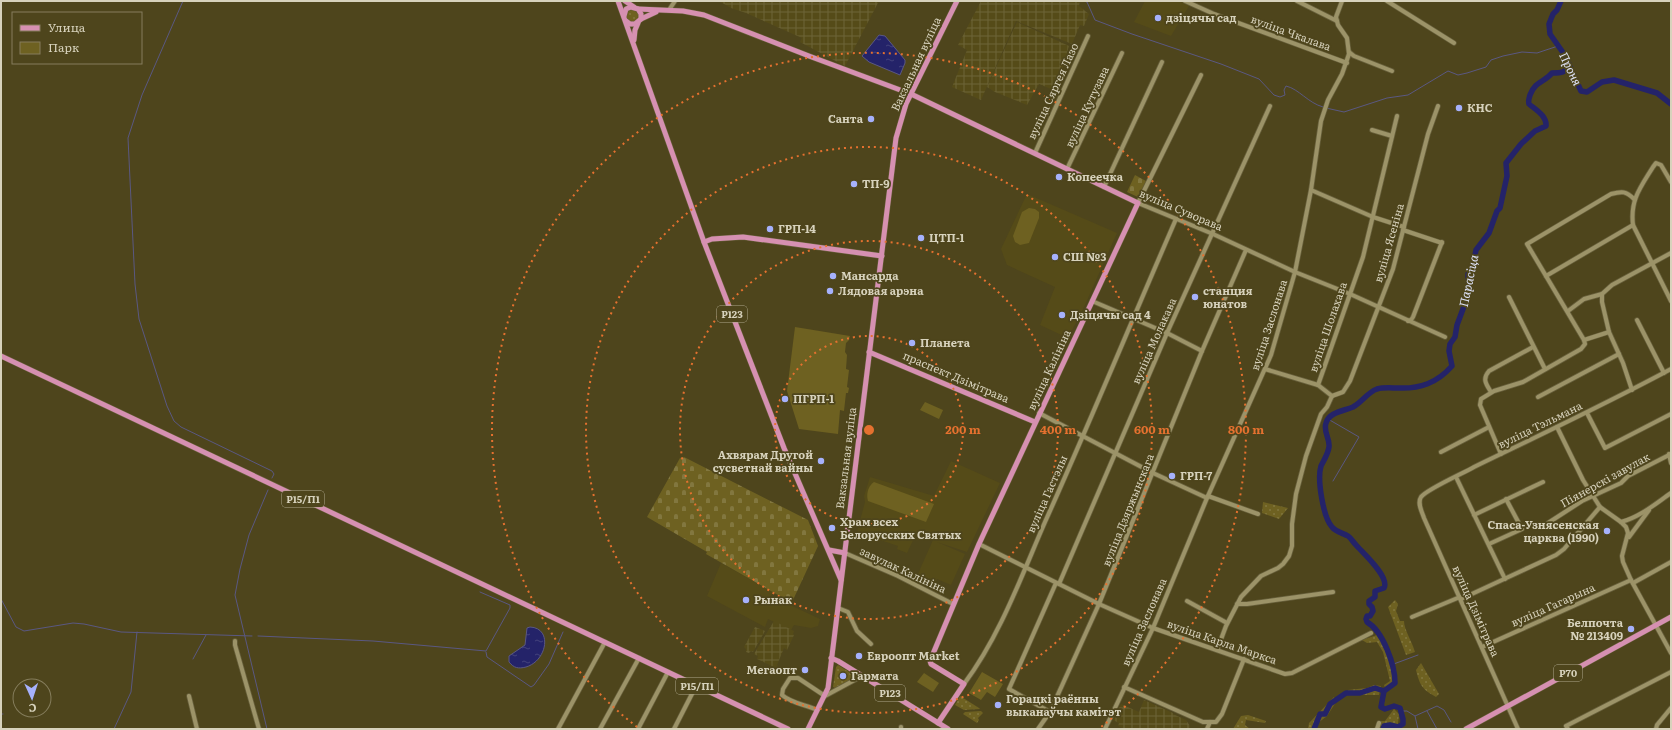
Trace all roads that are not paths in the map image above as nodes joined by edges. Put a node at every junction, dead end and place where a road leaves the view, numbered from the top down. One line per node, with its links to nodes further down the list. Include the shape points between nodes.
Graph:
1 (618, 1): 13 (main road, Р123)
2 (625, 1): 10 (main road)
3 (675, 1): 12 (street)
4 (957, 1): 25 (main road, Вакзальная вуліца)
5 (1185, 1): 9 (street, вуліца Чкалава)
6 (1298, 1): 15 (street)
7 (1342, 1): 15 (street)
8 (1387, 1): 17 (street)
9 (1191, 2): 22 (street, вуліца Чкалава)
10 (636, 8): 11 (main road, вуліца Суворава); 13 (main road, via 626,9); 14 (main road, via 641,14)
11 (661, 10): 12 (main road, вуліца Суворава); 14 (main road)
12 (669, 10): 25 (main road, вуліца Суворава, via 704,15)
13 (625, 19): 14 (main road, via 630,24); 18 (main road, Р123)
14 (639, 21): 18 (main road)
15 (1337, 21): 19 (street, вуліца Заслонава, via 1347,38)
16 (1088, 36): 31 (street, вуліца Сяргея Лазо)
17 (1454, 42)
18 (634, 43): 43 (main road, Р123)
19 (1349, 52): 22 (street, вуліца Заслонава); 23 (street)
20 (1122, 53): 32 (street, вуліца Кутузава)
21 (1162, 62): 34 (street)
22 (1347, 63): 35 (street, вуліца Заслонава, via 1321,121)
23 (1392, 71)
24 (1201, 74): 37 (street, вуліца Калініна)
25 (912, 94): 31 (main road, вуліца Суворава); 46 (main road, Вакзальная вуліца, via 903,111 896,138)
26 (1270, 106): 42 (street, вуліца Молакава)
27 (1438, 106): 41 (street, вуліца Ясеніна)
28 (1397, 116): 30 (street, вуліца Шолахава)
29 (1372, 130): 30 (street)
30 (1392, 136): 38 (street, вуліца Шолахава)
31 (1035, 153): 32 (main road, вуліца Суворава)
32 (1067, 169): 34 (main road, вуліца Суворава)
33 (1671, 182): 36 (street, via 1661,165 1656,164)
34 (1104, 187): 37 (main road, вуліца Суворава)
35 (1311, 190): 38 (street); 48 (street, вуліца Заслонава)
36 (1634, 199): 40 (street); 49 (street, via 1621,191 1611,194 1527,244)
37 (1138, 203): 39 (street, вуліца Суворава); 53 (main road, вуліца Калініна)
38 (1373, 217): 41 (street); 50 (street, вуліца Шолахава)
39 (1176, 219): 42 (street, вуліца Суворава); 57 (street, вуліца Гастэлы)
40 (1633, 226): 47 (street); 49 (street)
41 (1403, 228): 55 (street, вуліца Ясеніна, via 1393,269); 59 (street, via 1442,243 1413,317)
42 (1213, 234): 44 (street, вуліца Суворава); 61 (street, вуліца Молакава)
43 (704, 242): 46 (main road, via 743,237); 107 (main road, Р123, via 789,462)
44 (1246, 250): 48 (street, вуліца Суворава); 65 (street, вуліца Дзяржынскага)
45 (1671, 253): 47 (street)
46 (882, 256): 66 (main road, Вакзальная вуліца)
47 (1651, 263): 51 (street, via 1612,285); 54 (street)
48 (1295, 272): 50 (street, вуліца Суворава); 69 (street, вуліца Заслонава)
49 (1546, 276): 56 (street)
50 (1350, 294): 55 (street, вуліца Суворава); 73 (street, вуліца Шолахава)
51 (1602, 294): 56 (street, via 1584,299); 60 (street)
52 (1509, 297): 64 (street)
53 (1092, 301): 57 (street); 78 (main road, вуліца Калініна)
54 (1671, 301)
55 (1378, 307): 59 (street, вуліца Суворава); 76 (street, вуліца Ясеніна, via 1350,381 1343,392)
56 (1568, 311): 63 (street)
57 (1132, 318): 61 (street); 84 (street, вуліца Гастэлы)
58 (1638, 320): 72 (street)
59 (1408, 321): 62 (street, вуліца Суворава)
60 (1609, 332): 63 (street); 67 (street)
61 (1167, 333): 65 (street); 85 (street, вуліца Молакава)
62 (1445, 337)
63 (1584, 340): 70 (street, via 1585,344 1581,350)
64 (1533, 347): 70 (street); 75 (street, via 1486,375 1485,380)
65 (1202, 351): 90 (street, вуліца Дзяржынскага)
66 (869, 352): 81 (main road, праспект Дзімітрава); 108 (main road, Вакзальная вуліца)
67 (1619, 354): 74 (street); 77 (street)
68 (1, 356): 129 (main road, Р15/П1)
69 (1265, 369): 73 (street); 94 (street, вуліца Заслонава)
70 (1545, 369): 75 (street, via 1523,382)
71 (1671, 369): 72 (street, вуліца Тэльмана)
72 (1664, 373): 74 (street, вуліца Тэльмана)
73 (1318, 385): 76 (street, вуліца Шолахава)
74 (1632, 390): 79 (street, вуліца Тэльмана)
75 (1491, 392): 82 (street, via 1480,402)
76 (1332, 396): 120 (street, via 1321,414 1306,456 1296,494 1292,546 1288,556 1278,568 1261,576)
77 (1538, 397)
78 (1039, 413): 81 (main road, вуліца Калініна); 84 (street)
79 (1586, 413): 80 (street, via 1605,448); 83 (street, вуліца Тэльмана)
80 (1671, 414)
81 (1035, 422): 105 (main road, вуліца Калініна)
82 (1489, 427): 86 (street); 87 (street)
83 (1557, 427): 87 (street, вуліца Тэльмана); 95 (street)
84 (1083, 437): 85 (street); 110 (street, вуліца Гастэлы)
85 (1116, 452): 90 (street); 114 (street, вуліца Молакава)
86 (1441, 452)
87 (1502, 454): 91 (street, вуліца Тэльмана)
88 (1670, 454): 89 (street); 95 (street, Піянерскі завулак)
89 (1671, 463)
90 (1153, 473): 94 (street); 119 (street, вуліца Дзяржынскага)
91 (1456, 477): 97 (street, вуліца Тэльмана, via 1427,492); 101 (street)
92 (1543, 482): 96 (street)
93 (1671, 493): 98 (street)
94 (1208, 497): 100 (street); 126 (street, вуліца Заслонава)
95 (1593, 497): 99 (street); 103 (street, Піянерскі завулак)
96 (1506, 499): 101 (street); 106 (street, via 1522,529)
97 (1420, 500): 116 (street, вуліца Дзімітрава, via 1420,509)
98 (1655, 504): 102 (street, via 1640,515); 104 (street)
99 (1600, 507): 102 (street); 111 (street, via 1564,549)
100 (1258, 514)
101 (1474, 515): 106 (street)
102 (1621, 522): 104 (street, via 1628,533)
103 (1548, 523)
104 (1627, 539): 113 (street, via 1622,556)
105 (979, 544): 110 (street, вуліца Карла Маркса); 118 (main road, вуліца Калініна)
106 (1489, 544): 111 (street)
107 (829, 550): 108 (main road); 112 (main road, Р123)
108 (845, 553): 112 (main road, Вакзальная вуліца); 118 (street, завулак Калініна)
109 (1671, 562): 113 (street, вуліца Гагарына)
110 (1025, 568): 114 (street, вуліца Карла Маркса); 140 (street, вуліца Гастэлы, via 988,649)
111 (1505, 579): 116 (street)
112 (841, 581): 121 (main road, Вакзальная вуліца / Р123)
113 (1632, 582): 125 (street); 131 (street, вуліца Гагарына)
114 (1058, 583): 119 (street, вуліца Карла Маркса); 148 (street, вуліца Молакава, via 1009,689)
115 (1332, 592): 120 (street)
116 (1460, 598): 122 (street); 131 (street, вуліца Дзімітрава)
117 (1187, 601): 124 (street)
118 (953, 604): 140 (main road, вуліца Калініна, via 930,661)
119 (1099, 604): 126 (street, вуліца Карла Маркса); 148 (street, вуліца Дзяржынскага)
120 (1237, 604): 124 (street)
121 (838, 608): 130 (street, via 848,612 857,631); 135 (main road, Вакзальная вуліца / Р123)
122 (1412, 617)
123 (1671, 617): 125 (main road, Р70)
124 (1227, 623): 132 (street)
125 (1656, 626): 133 (street); 145 (main road, Р70)
126 (1154, 628): 132 (street, вуліца Карла Маркса); 142 (street, вуліца Заслонава)
127 (1371, 633): 136 (street, вуліца Карла Маркса, via 1292,673 1285,674)
128 (235, 641): 155 (street)
129 (605, 642): 134 (main road, Р15/П1); 156 (street)
130 (871, 644)
131 (1482, 647): 145 (street, вуліца Дзімітрава)
132 (1217, 650): 136 (street, вуліца Карла Маркса)
133 (1671, 653)
134 (639, 658): 137 (main road, Р15/П1); 157 (street)
135 (831, 658): 139 (main road, Р123); 144 (main road, Вакзальная вуліца)
136 (1244, 659): 149 (street, via 1222,714 1216,722)
137 (668, 672): 141 (main road, Р15/П1); 158 (street)
138 (1671, 672): 152 (street)
139 (862, 676): 144 (street); 150 (main road, Р123)
140 (964, 684): 150 (main road, вуліца Гастэлы)
141 (696, 686): 159 (street); 160 (main road, Р15/П1)
142 (1124, 687): 149 (street, via 1193,718); 164 (street, вуліца Заслонава)
143 (189, 696): 154 (street)
144 (825, 696): 147 (main road, Вакзальная вуліца); 147 (street, via 793,677 783,689 782,695 786,698)
145 (1507, 705): 167 (main road, Р70); 168 (street, вуліца Дзімітрава)
146 (1671, 708): 153 (street)
147 (817, 710): 161 (main road, Вакзальная вуліца)
148 (1050, 712): 163 (street, вуліца Дзяржынскага)
149 (1210, 722): 165 (street)
150 (938, 723): 162 (main road, Р123)
151 (1379, 723): 166 (street)
152 (1567, 727)
153 (1656, 728)
154 (197, 729)
155 (259, 729)
156 (558, 729)
157 (600, 729)
158 (638, 729)
159 (674, 729)
160 (788, 729)
161 (808, 729)
162 (948, 729)
163 (1038, 729)
164 (1105, 729)
165 (1207, 729)
166 (1377, 729)
167 (1466, 729)
168 (1518, 729)

